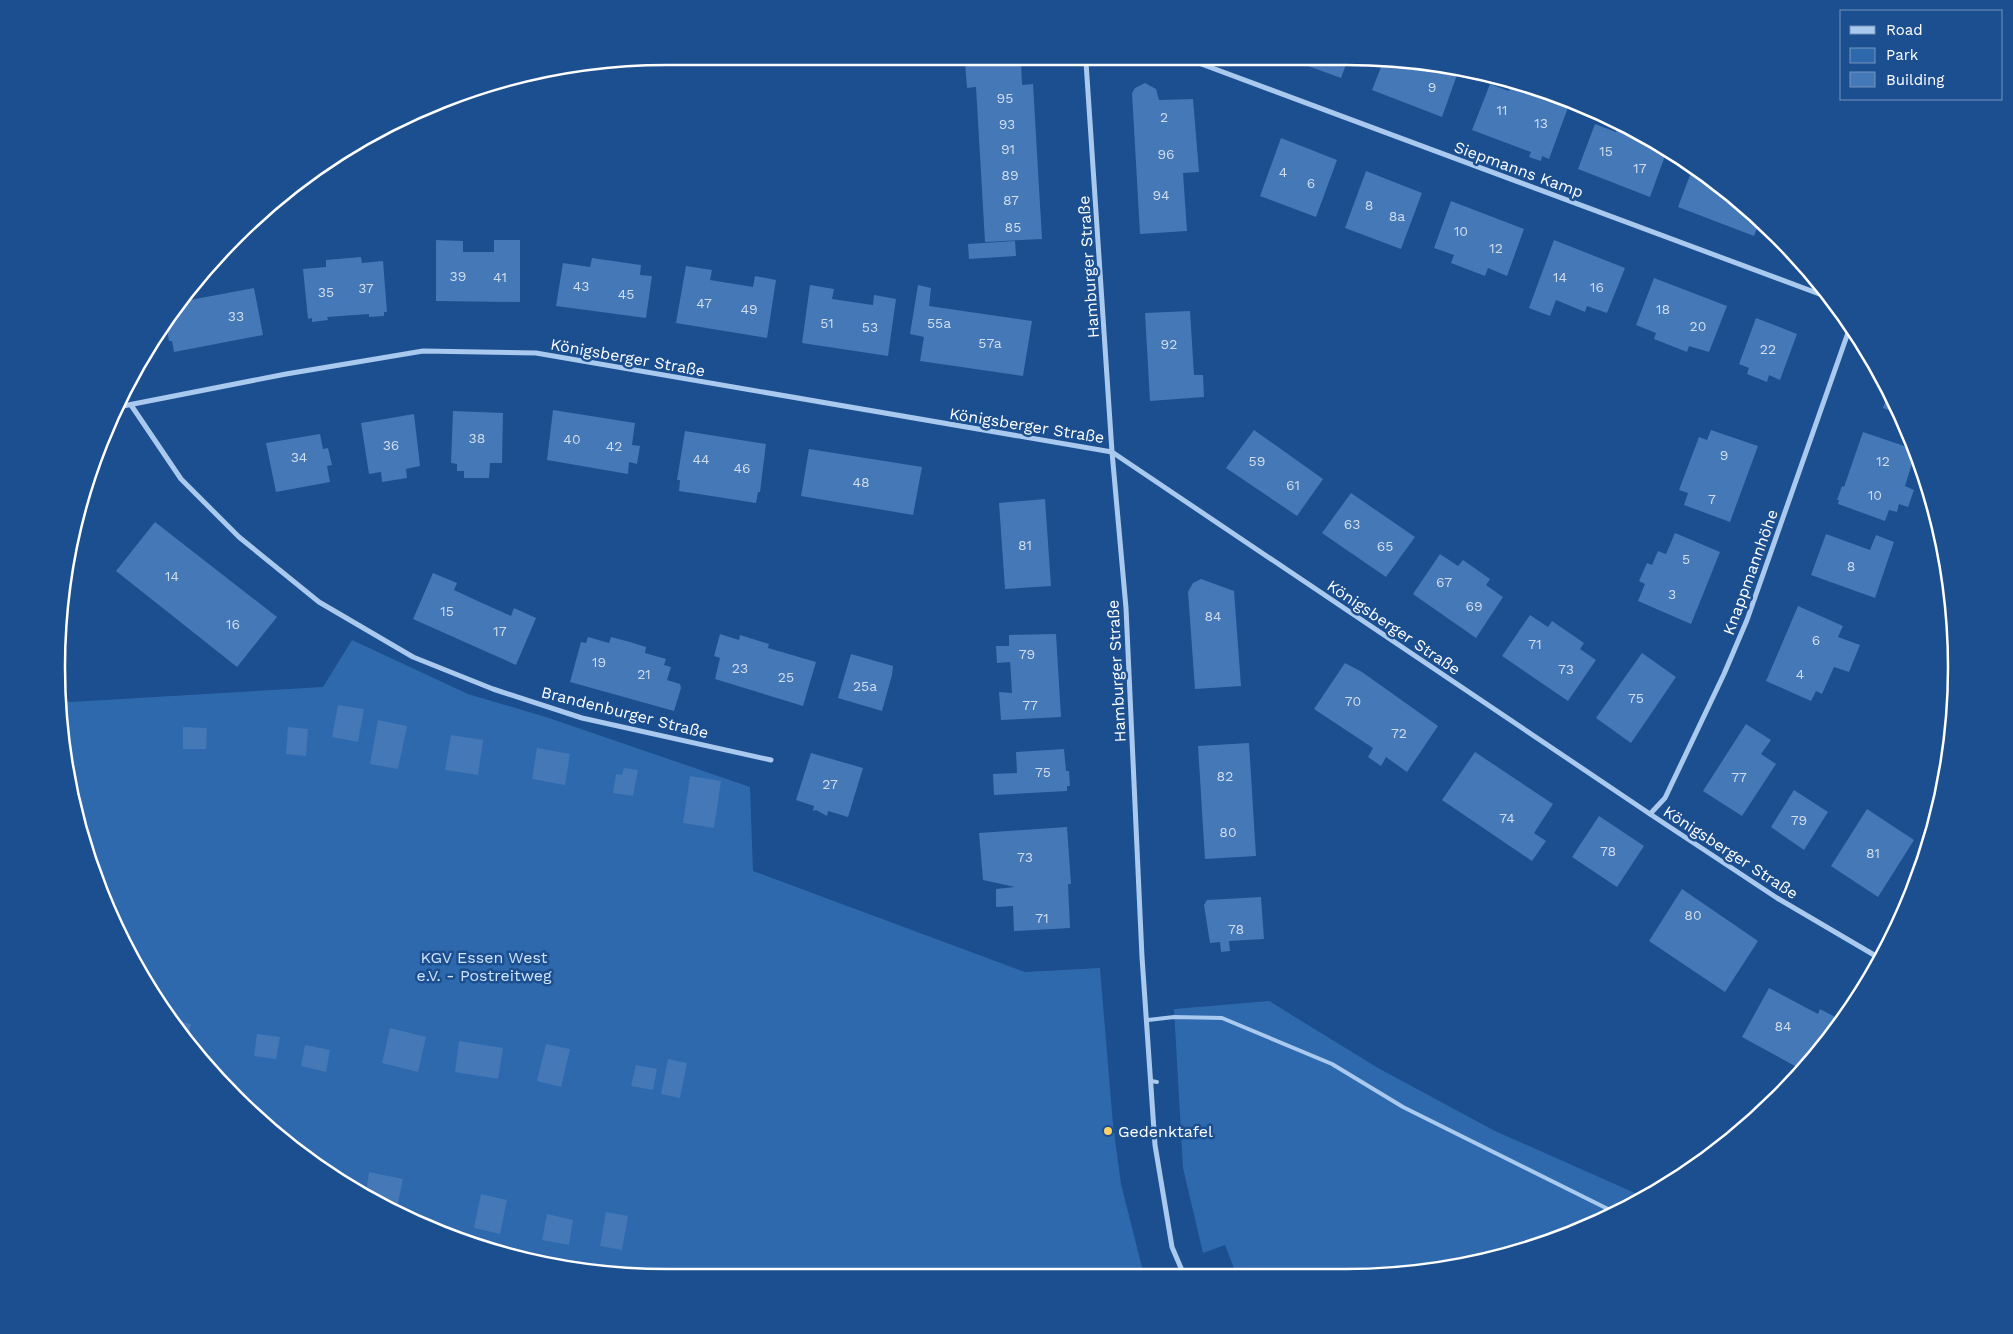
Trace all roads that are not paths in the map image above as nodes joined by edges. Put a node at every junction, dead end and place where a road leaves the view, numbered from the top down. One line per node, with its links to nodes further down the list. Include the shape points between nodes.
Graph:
1 (1086, 65): 7 (street, Hamburger Straße)
2 (1204, 65): 3 (street, Siepmanns Kamp)
3 (1818, 293)
4 (1848, 334): 9 (street, Knappmannhöhe, via 1747,620 1665,798)
5 (131, 405): 6 (street, Königsberger Straße); 7 (street, Königsberger Straße, via 423,351 536,354); 8 (street, Brandenburger Straße, via 181,479 239,537 319,602 413,657 493,689 582,718)
6 (125, 406)
7 (1112, 452): 9 (street, Königsberger Straße); 11 (street, Hamburger Straße, via 1126,608 1142,957)
8 (771, 760)
9 (1650, 814): 10 (street, Königsberger Straße, via 1777,898)
10 (1874, 955)
11 (1148, 1020): 12 (lane, via 1222,1018 1332,1064 1403,1107); 13 (street, Hamburger Straße, via 1158,1170 1172,1247)
12 (1608, 1209)
13 (1181, 1269)

